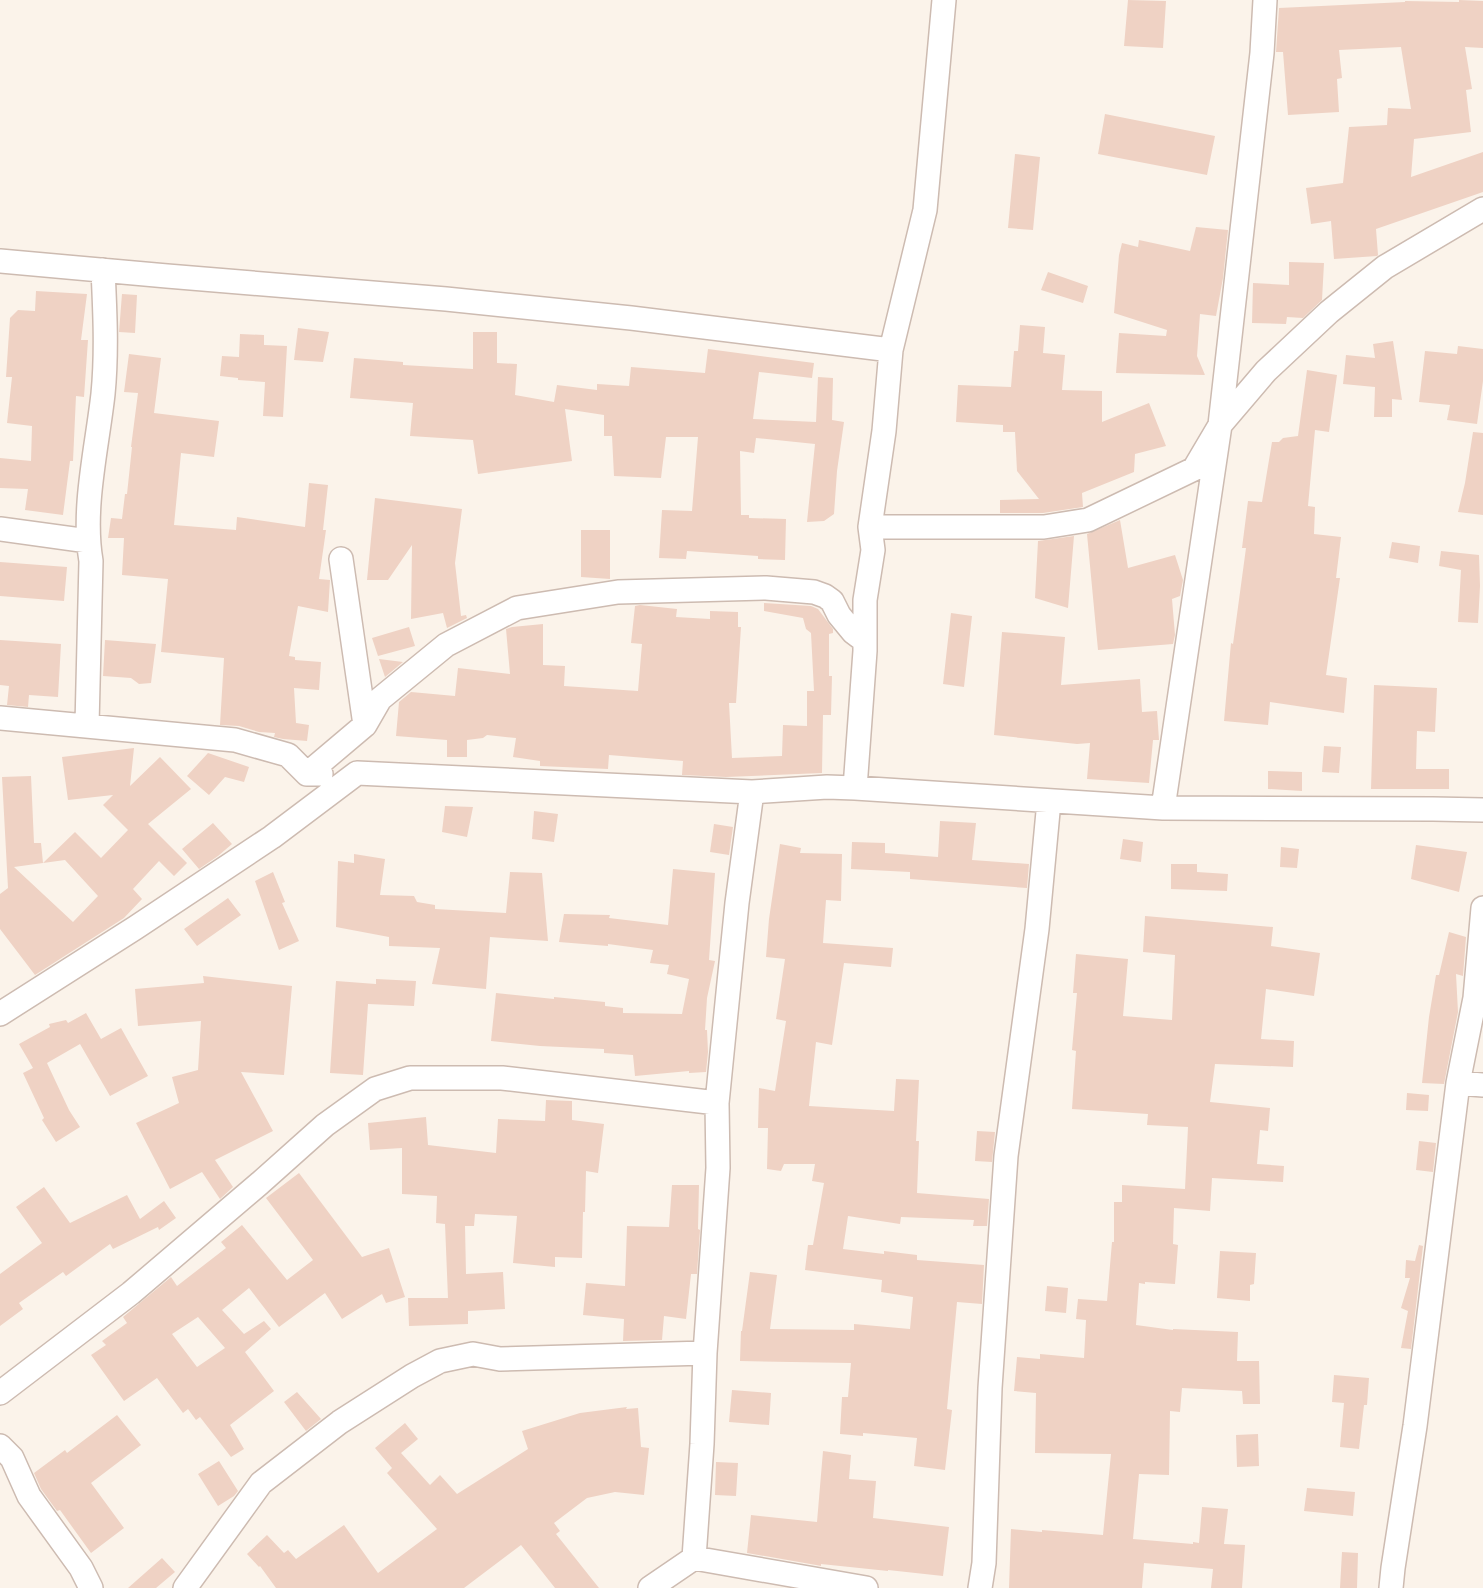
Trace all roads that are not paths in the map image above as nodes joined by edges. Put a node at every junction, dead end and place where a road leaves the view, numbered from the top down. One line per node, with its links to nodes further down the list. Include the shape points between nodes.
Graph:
1 (944, 0): 6 (street, via 925,210)
2 (1265, 0): 7 (street)
3 (1483, 209): 7 (street, via 1385,267 1329,312 1266,371)
4 (0, 261): 5 (street)
5 (103, 270): 6 (street, via 446,299); 10 (street, via 103,394)
6 (891, 350): 8 (street)
7 (1220, 425): 8 (street, via 1195,469 1088,520 1044,527); 21 (street)
8 (870, 527): 12 (street, via 873,550 865,600)
9 (0, 529): 10 (street)
10 (88, 541): 15 (street)
11 (341, 559): 14 (street)
12 (865, 641): 14 (street, via 853,632 832,601 814,592 766,588 618,592 517,608 446,645 380,699); 18 (street)
13 (0, 718): 15 (street)
14 (365, 725): 17 (street)
15 (87, 726): 17 (street, via 234,740 288,755)
16 (356, 773): 17 (street); 19 (street); 24 (street, via 272,836)
17 (307, 774)
18 (855, 788): 19 (street); 20 (street)
19 (752, 792): 27 (street)
20 (1049, 802): 21 (street); 36 (street, via 1006,1156)
21 (1163, 808): 22 (street)
22 (1483, 810)
23 (1483, 908): 25 (street, via 1475,998)
24 (0, 1014)
25 (1458, 1083): 26 (street); 37 (street)
26 (1483, 1085)
27 (718, 1103): 28 (street); 29 (street, via 502,1078 410,1078 374,1090 325,1125 131,1293)
28 (705, 1353): 31 (street); 33 (street, via 500,1359 473,1354 440,1361 340,1422 261,1483)
29 (0, 1393)
30 (0, 1446): 32 (street, via 12,1458 29,1496)
31 (694, 1558): 34 (street); 35 (street)
32 (91, 1588)
33 (185, 1588)
34 (650, 1588)
35 (866, 1588)
36 (980, 1588)
37 (1391, 1588)

